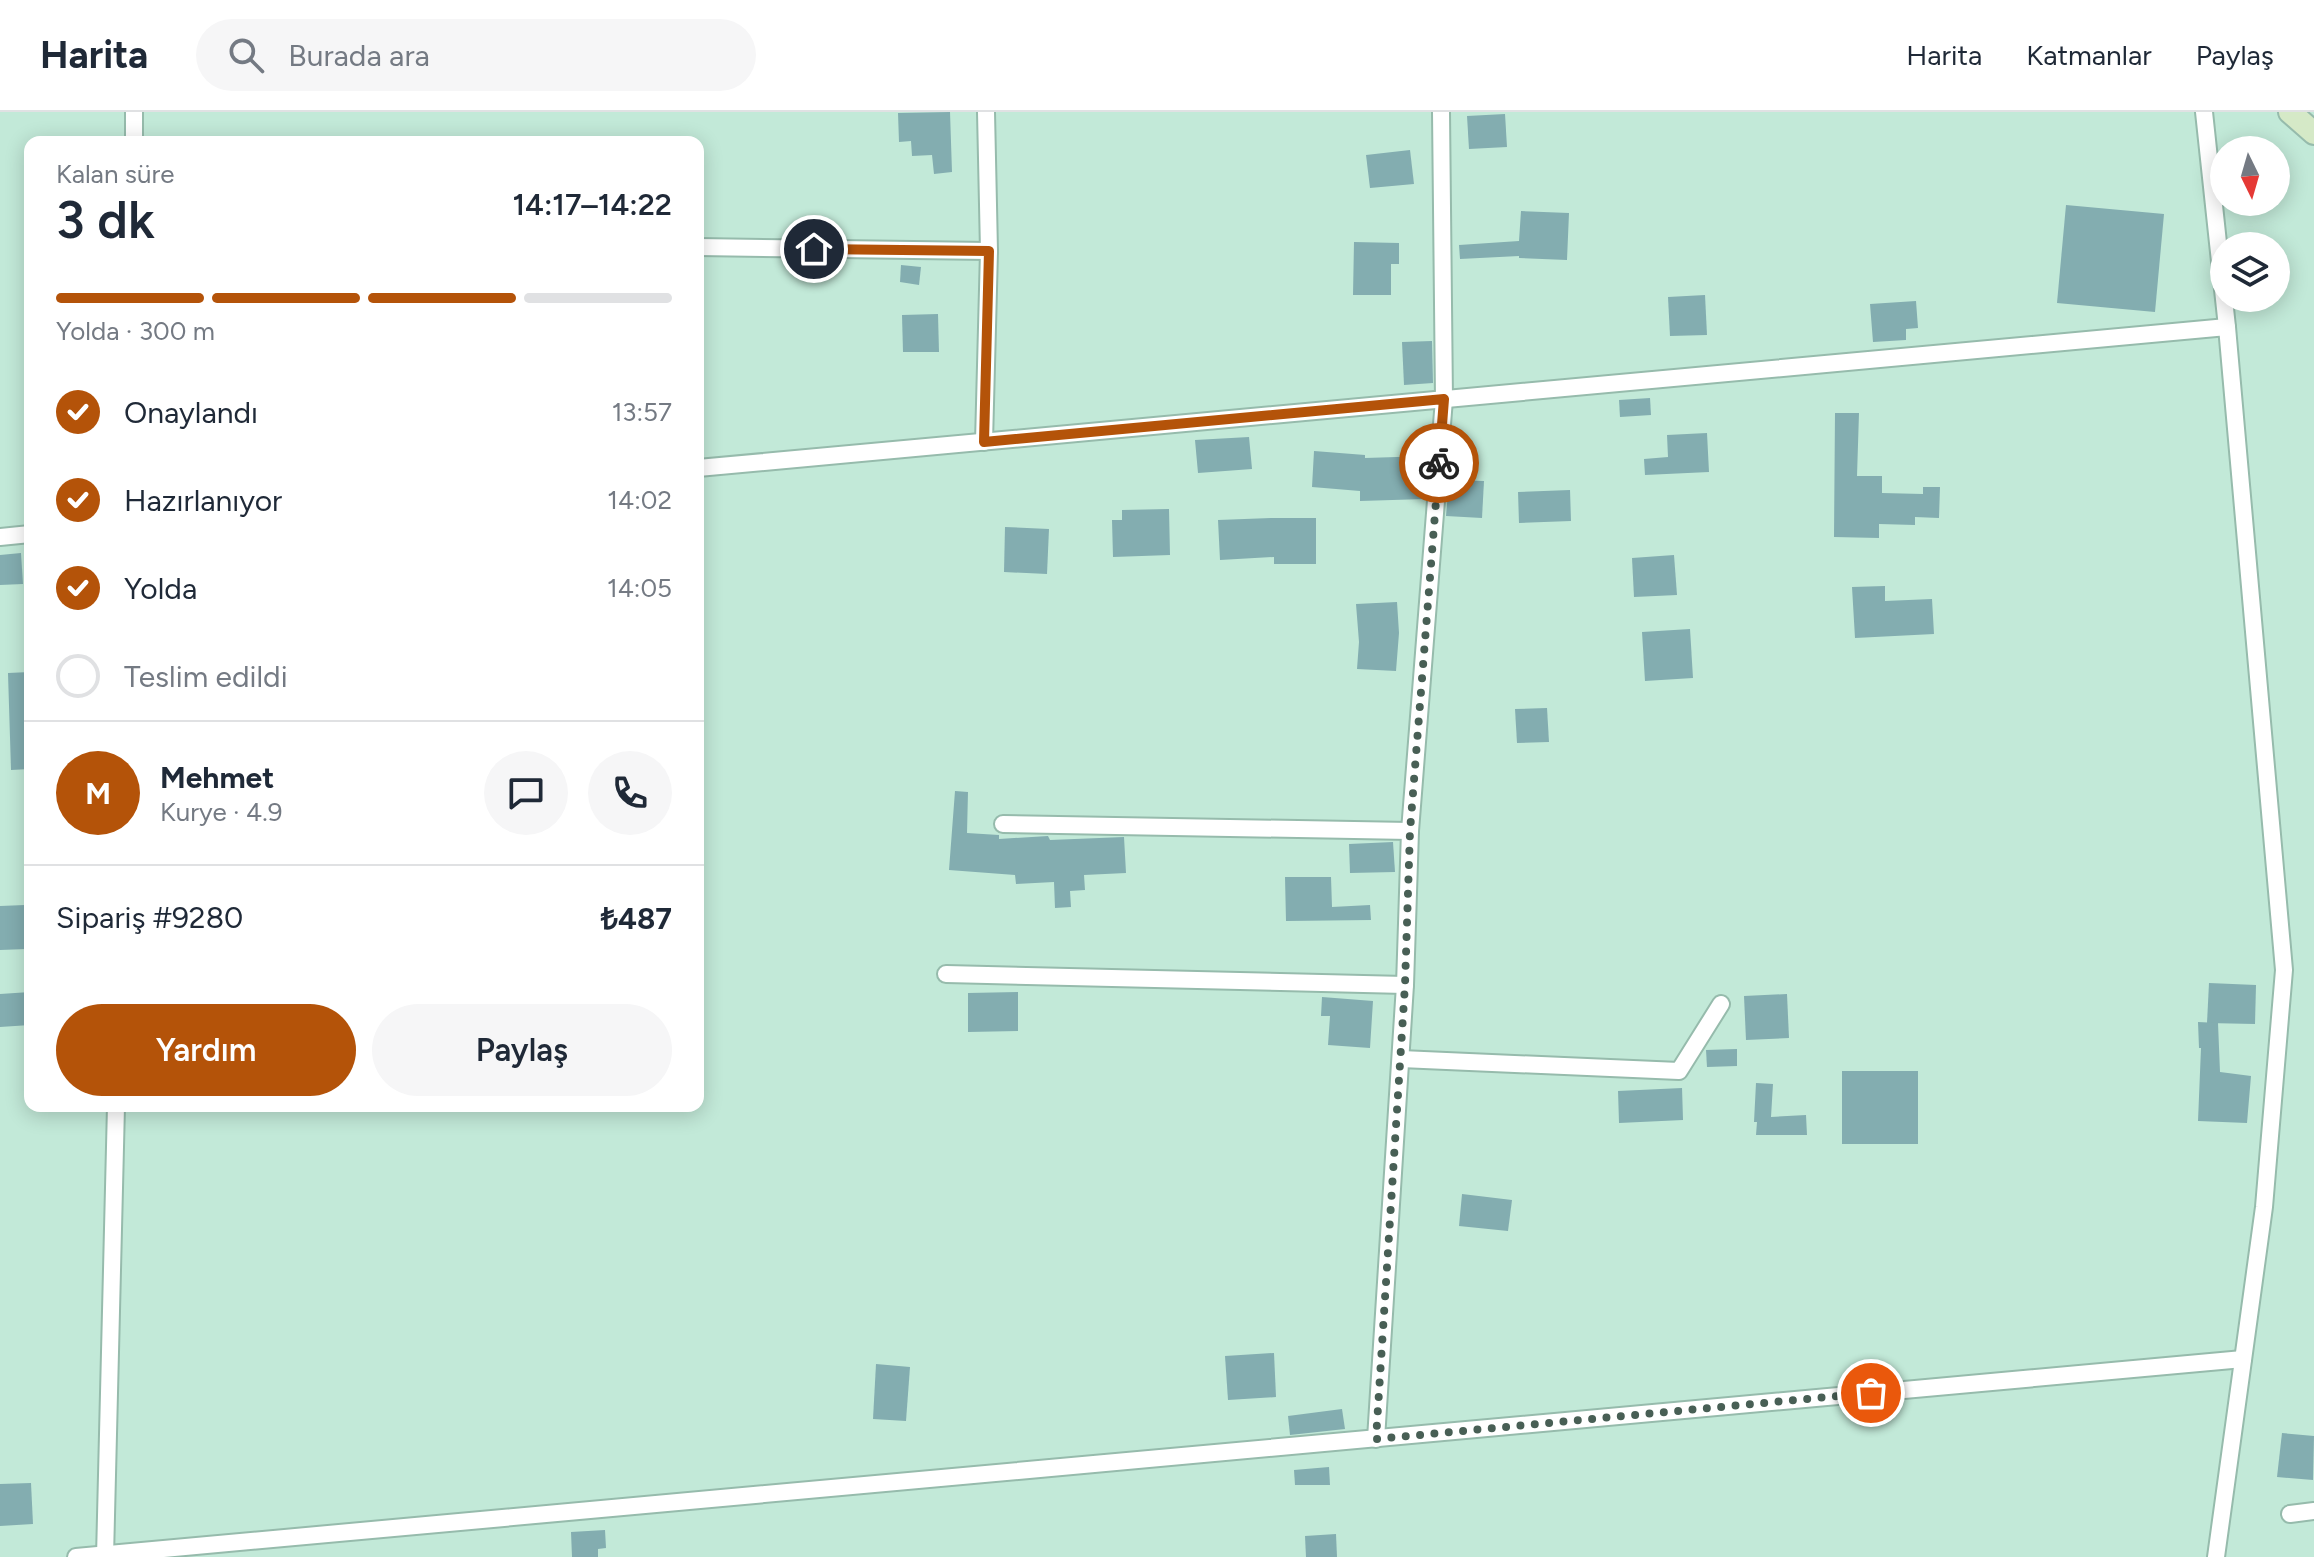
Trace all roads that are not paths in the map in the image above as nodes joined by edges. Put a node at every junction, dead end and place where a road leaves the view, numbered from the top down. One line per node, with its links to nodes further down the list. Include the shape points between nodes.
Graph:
1 (134, 112): 7 (street)
2 (986, 112): 9 (street)
3 (1441, 112): 11 (street)
4 (2204, 112): 10 (street)
5 (2290, 112): 6 (street)
6 (2314, 133)
7 (134, 136)
8 (704, 247): 9 (street)
9 (989, 251): 12 (street)
10 (2227, 327): 11 (street); 23 (street, via 2284,970 2264,1207)
11 (1444, 399): 12 (street); 17 (street)
12 (984, 442): 13 (street)
13 (704, 467)
14 (24, 535): 15 (street)
15 (0, 537)
16 (1003, 824): 17 (street)
17 (1410, 831): 19 (street)
18 (946, 974): 19 (street)
19 (1405, 985): 21 (street)
20 (1721, 1004): 21 (street, via 1679,1071)
21 (1401, 1059): 24 (street)
22 (116, 1112): 27 (street)
23 (2243, 1359): 24 (street); 29 (street)
24 (1376, 1439): 27 (street)
25 (2314, 1511): 26 (street)
26 (2290, 1514)
27 (105, 1556): 28 (street)
28 (76, 1557)
29 (2216, 1557)

